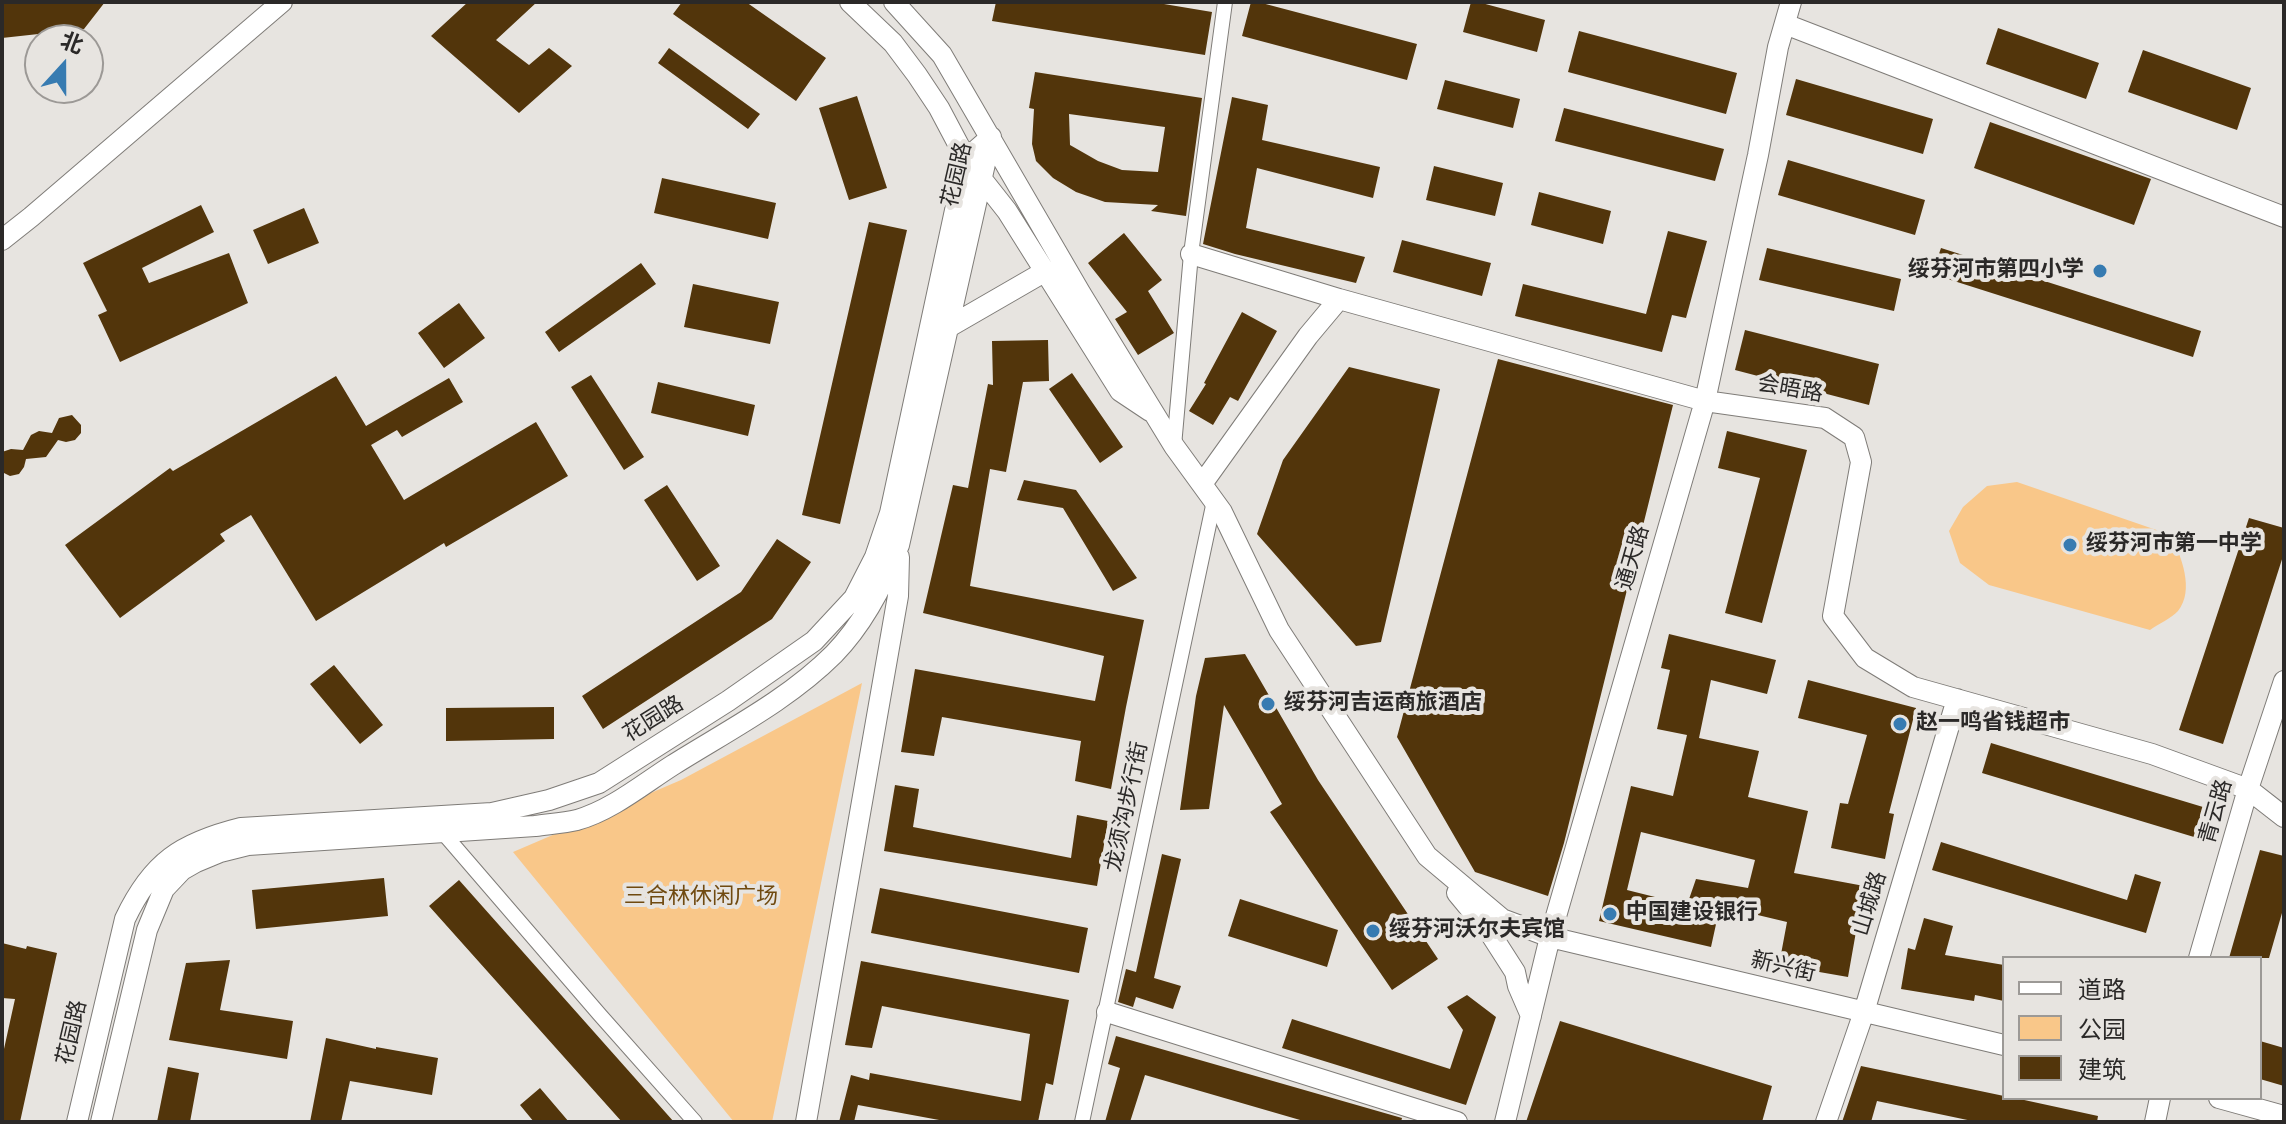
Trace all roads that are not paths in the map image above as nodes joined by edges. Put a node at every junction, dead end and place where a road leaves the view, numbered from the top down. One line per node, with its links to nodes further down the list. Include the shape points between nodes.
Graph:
1 (282, 2): 11 (main road)
2 (850, 2): 8 (main road, via 901,53)
3 (894, 2): 7 (main road, via 942,55)
4 (1225, 2): 12 (street)
5 (1791, 2): 6 (main road, 通天路)
6 (1785, 24): 10 (main road); 16 (main road, 通天路)
7 (991, 137): 8 (main road, 花园路); 9 (main road, 花园路); 17 (main road)
8 (966, 159): 9 (main road); 25 (main road, 花园路, via 890,513 854,598 814,641 599,783 549,800)
9 (982, 179): 13 (main road); 15 (main road, 花园路)
10 (2284, 217)
11 (2, 240)
12 (1191, 254): 14 (main road, 会晤路); 18 (street)
13 (1044, 272): 15 (main road); 17 (main road, via 1120,391)
14 (1339, 299): 16 (main road, 会晤路); 19 (main road, via 1308,336)
15 (947, 328): 20 (main road, 花园路)
16 (1705, 401): 22 (main road, 会晤路, via 1825,418 1854,437 1861,462 1833,616 1865,658 1913,687); 27 (main road, 通天路)
17 (1153, 413): 18 (main road)
18 (1174, 446): 19 (main road)
19 (1208, 493): 26 (main road, via 1279,630); 29 (street, 龙须沟步行街)
20 (899, 545): 25 (main road, 花园路, via 860,622 816,671 609,806 577,820 535,826); 39 (main road, via 898,596)
21 (2284, 681): 23 (main road, 青云路)
22 (1957, 699): 23 (main road, 会晤路, via 2152,754); 30 (main road, 山城路)
23 (2248, 789): 24 (main road, 会晤路); 28 (main road, 青云路)
24 (2284, 817)
25 (436, 824): 36 (main road, 花园路, via 241,828 187,846 167,860 125,919); 37 (main road, 花园路, via 248,845 182,870 164,889 147,930); 38 (street)
26 (1427, 856): 27 (main road, 新兴街, via 1502,919); 31 (main road, via 1515,972)
27 (1550, 937): 30 (main road, 新兴街); 31 (main road, 通天路)
28 (2200, 956)
29 (1107, 1012): 40 (street, 龙须沟步行街); 41 (main road)
30 (1864, 1012): 32 (main road, 新兴街); 43 (main road, 山城路)
31 (1531, 1016): 42 (main road, 通天路)
32 (2002, 1045)
33 (2160, 1100): 44 (main road)
34 (2226, 1100): 35 (main road)
35 (2284, 1116)
36 (77, 1122)
37 (101, 1122)
38 (695, 1122)
39 (806, 1122)
40 (1082, 1122)
41 (1457, 1122)
42 (1505, 1122)
43 (1826, 1122)
44 (2155, 1122)

